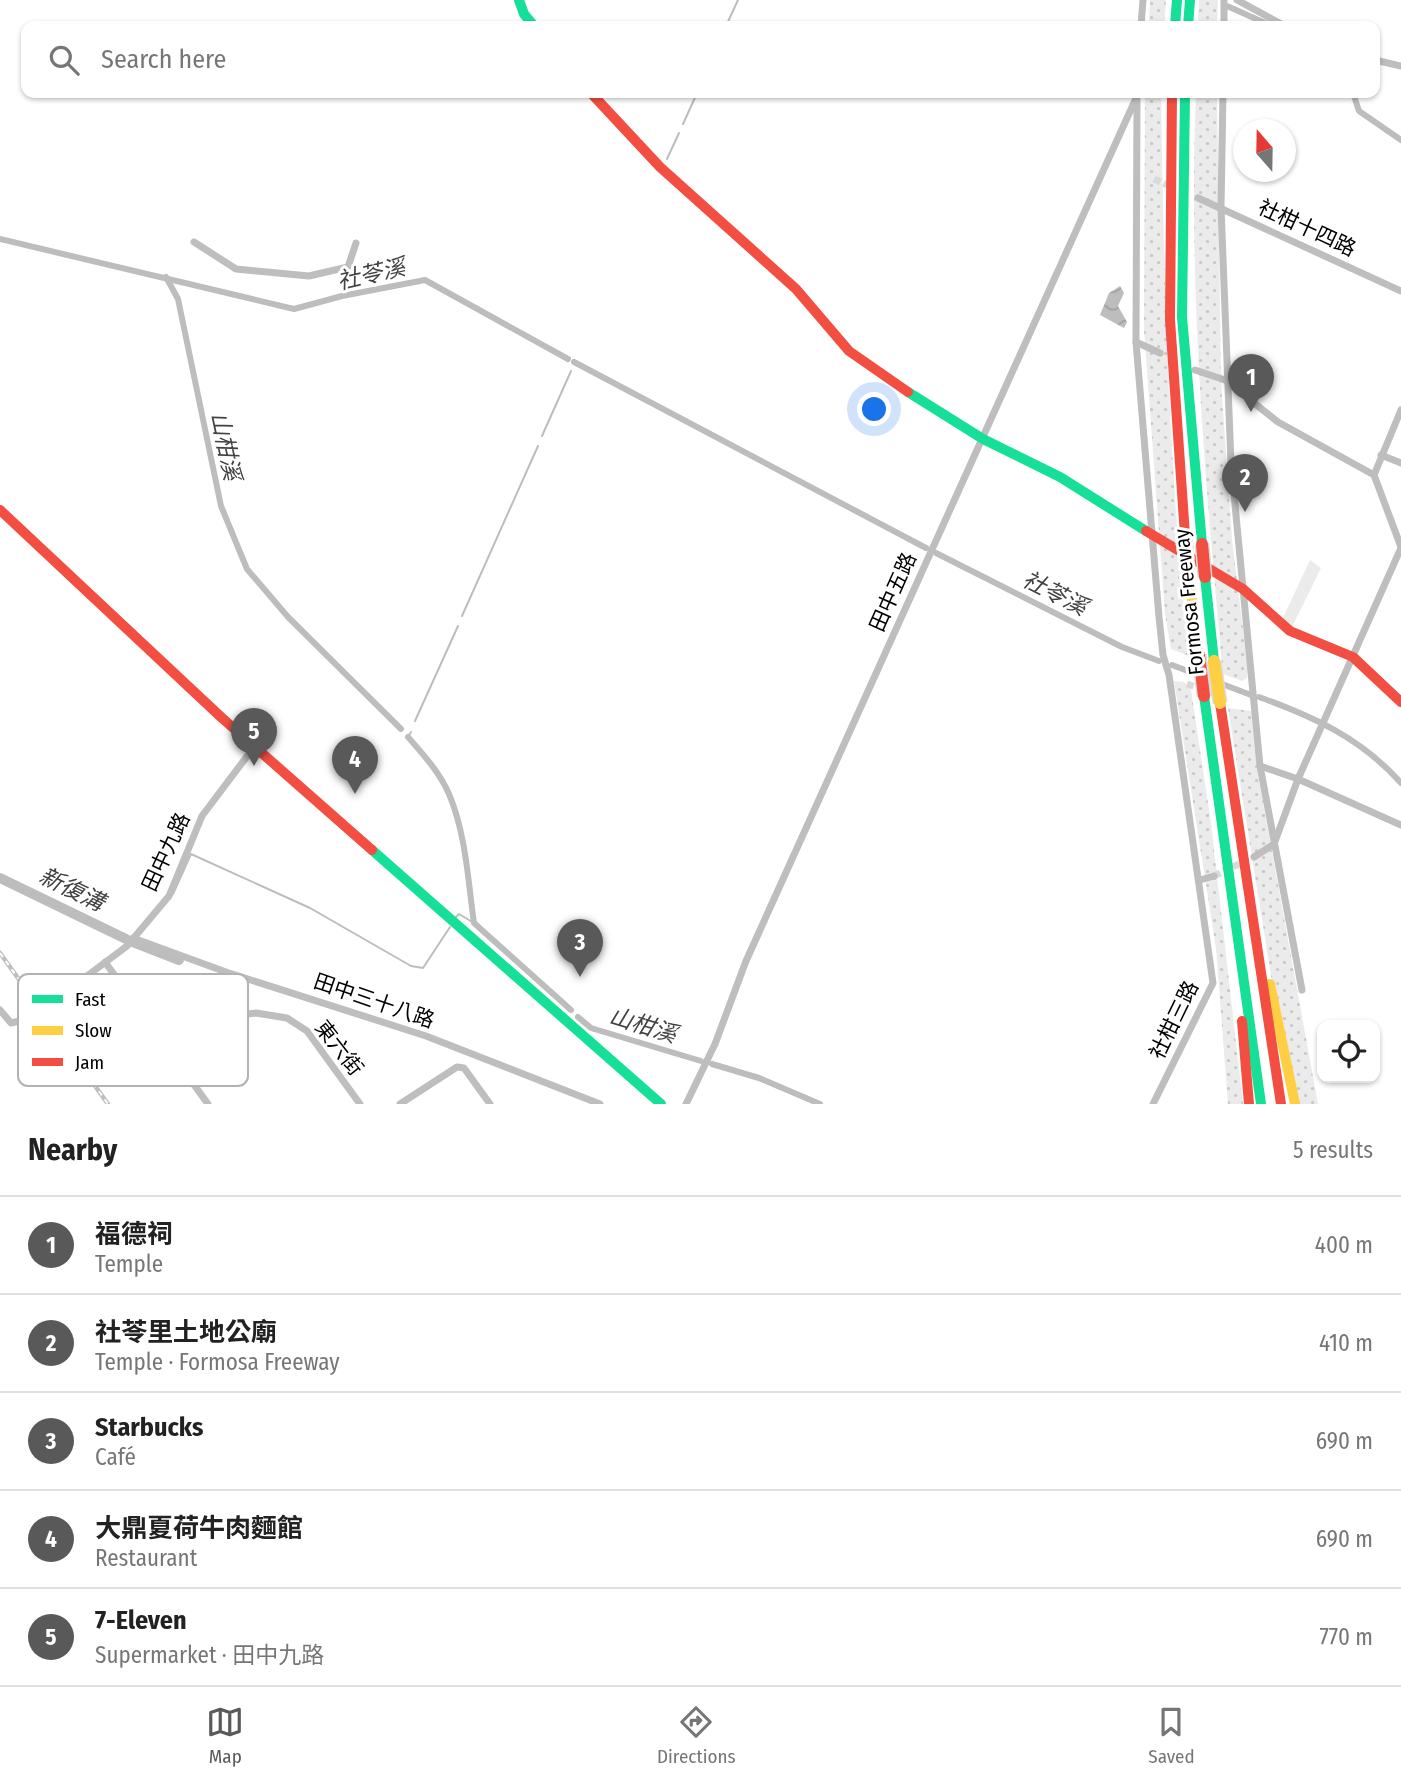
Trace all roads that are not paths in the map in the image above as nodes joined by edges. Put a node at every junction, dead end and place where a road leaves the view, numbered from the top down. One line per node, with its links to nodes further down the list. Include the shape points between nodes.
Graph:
1 (519, 0): 7 (main road)
2 (1143, 0): 8 (street)
3 (1177, 0): 9 (main road)
4 (1189, 0): 10 (main road)
5 (1224, 0): 11 (street)
6 (1237, 0): 12 (street)
7 (530, 21)
8 (1141, 21)
9 (1175, 21)
10 (1188, 21)
11 (1224, 21)
12 (1276, 21)
13 (1380, 62): 14 (street)
14 (1401, 66)
15 (597, 98): 31 (main road, via 660,167 796,289 849,351)
16 (1135, 98): 31 (street, 田中五路)
17 (1137, 98): 26 (street, 社柑三路)
18 (1172, 98): 50 (main road, Formosa Freeway, bridge, via 1170,320 1185,535)
19 (1185, 98): 45 (main road, Formosa Freeway, bridge, via 1182,317 1214,661)
20 (1223, 98): 22 (street)
21 (1198, 198): 22 (street, 社柑十四路)
22 (1221, 207): 25 (street, 社柑十四路); 29 (street)
23 (194, 242): 24 (street, via 236,269 309,276 348,267)
24 (356, 243)
25 (1401, 290)
26 (1136, 342): 27 (street); 36 (street, 社柑三路)
27 (1160, 353)
28 (1195, 370): 29 (street)
29 (1225, 380): 34 (street, via 1278,422); 38 (street)
30 (1401, 410): 32 (street)
31 (983, 439): 36 (main road, via 1060,477); 68 (street, 田中五路, via 746,961 715,1044)
32 (1381, 455): 33 (street); 34 (street)
33 (1401, 463)
34 (1374, 475): 37 (street)
35 (0, 510): 41 (main road)
36 (1150, 533): 38 (main road); 49 (street, 社柑三路, via 1163,655)
37 (1401, 547): 39 (street)
38 (1243, 589): 39 (main road, via 1290,631); 42 (street)
39 (1353, 657): 40 (main road); 43 (street)
40 (1401, 702)
41 (254, 747): 51 (street, 田中九路, via 202,816 169,896); 67 (main road)
42 (1260, 766): 43 (street); 46 (street)
43 (1298, 779): 44 (street); 46 (street)
44 (1401, 825)
45 (1237, 826): 72 (main road, Formosa Freeway); 73 (main road)
46 (1274, 844): 47 (street); 57 (street)
47 (1254, 857)
48 (1214, 876): 49 (street)
49 (1200, 880): 69 (street, 社柑三路, via 1213,983)
50 (1230, 881): 70 (main road); 71 (main road, Formosa Freeway)
51 (133, 938): 52 (street, 田中九路); 55 (street, 田中三十八路)
52 (105, 962): 53 (street, 田中九路); 54 (street)
53 (89, 974)
54 (114, 974)
55 (232, 974)
56 (248, 979): 66 (street, 田中三十八路, via 426,1036)
57 (1302, 990)
58 (0, 1010): 60 (street, via 11,1023)
59 (248, 1014): 63 (street, 東六街, via 287,1018 307,1031)
60 (18, 1021)
61 (195, 1086): 62 (street)
62 (208, 1104)
63 (360, 1104)
64 (400, 1104): 65 (street, via 450,1069 464,1068)
65 (490, 1104)
66 (600, 1104)
67 (661, 1104)
68 (686, 1104)
69 (1153, 1104)
70 (1249, 1104)
71 (1261, 1104)
72 (1281, 1104)
73 (1295, 1104)

